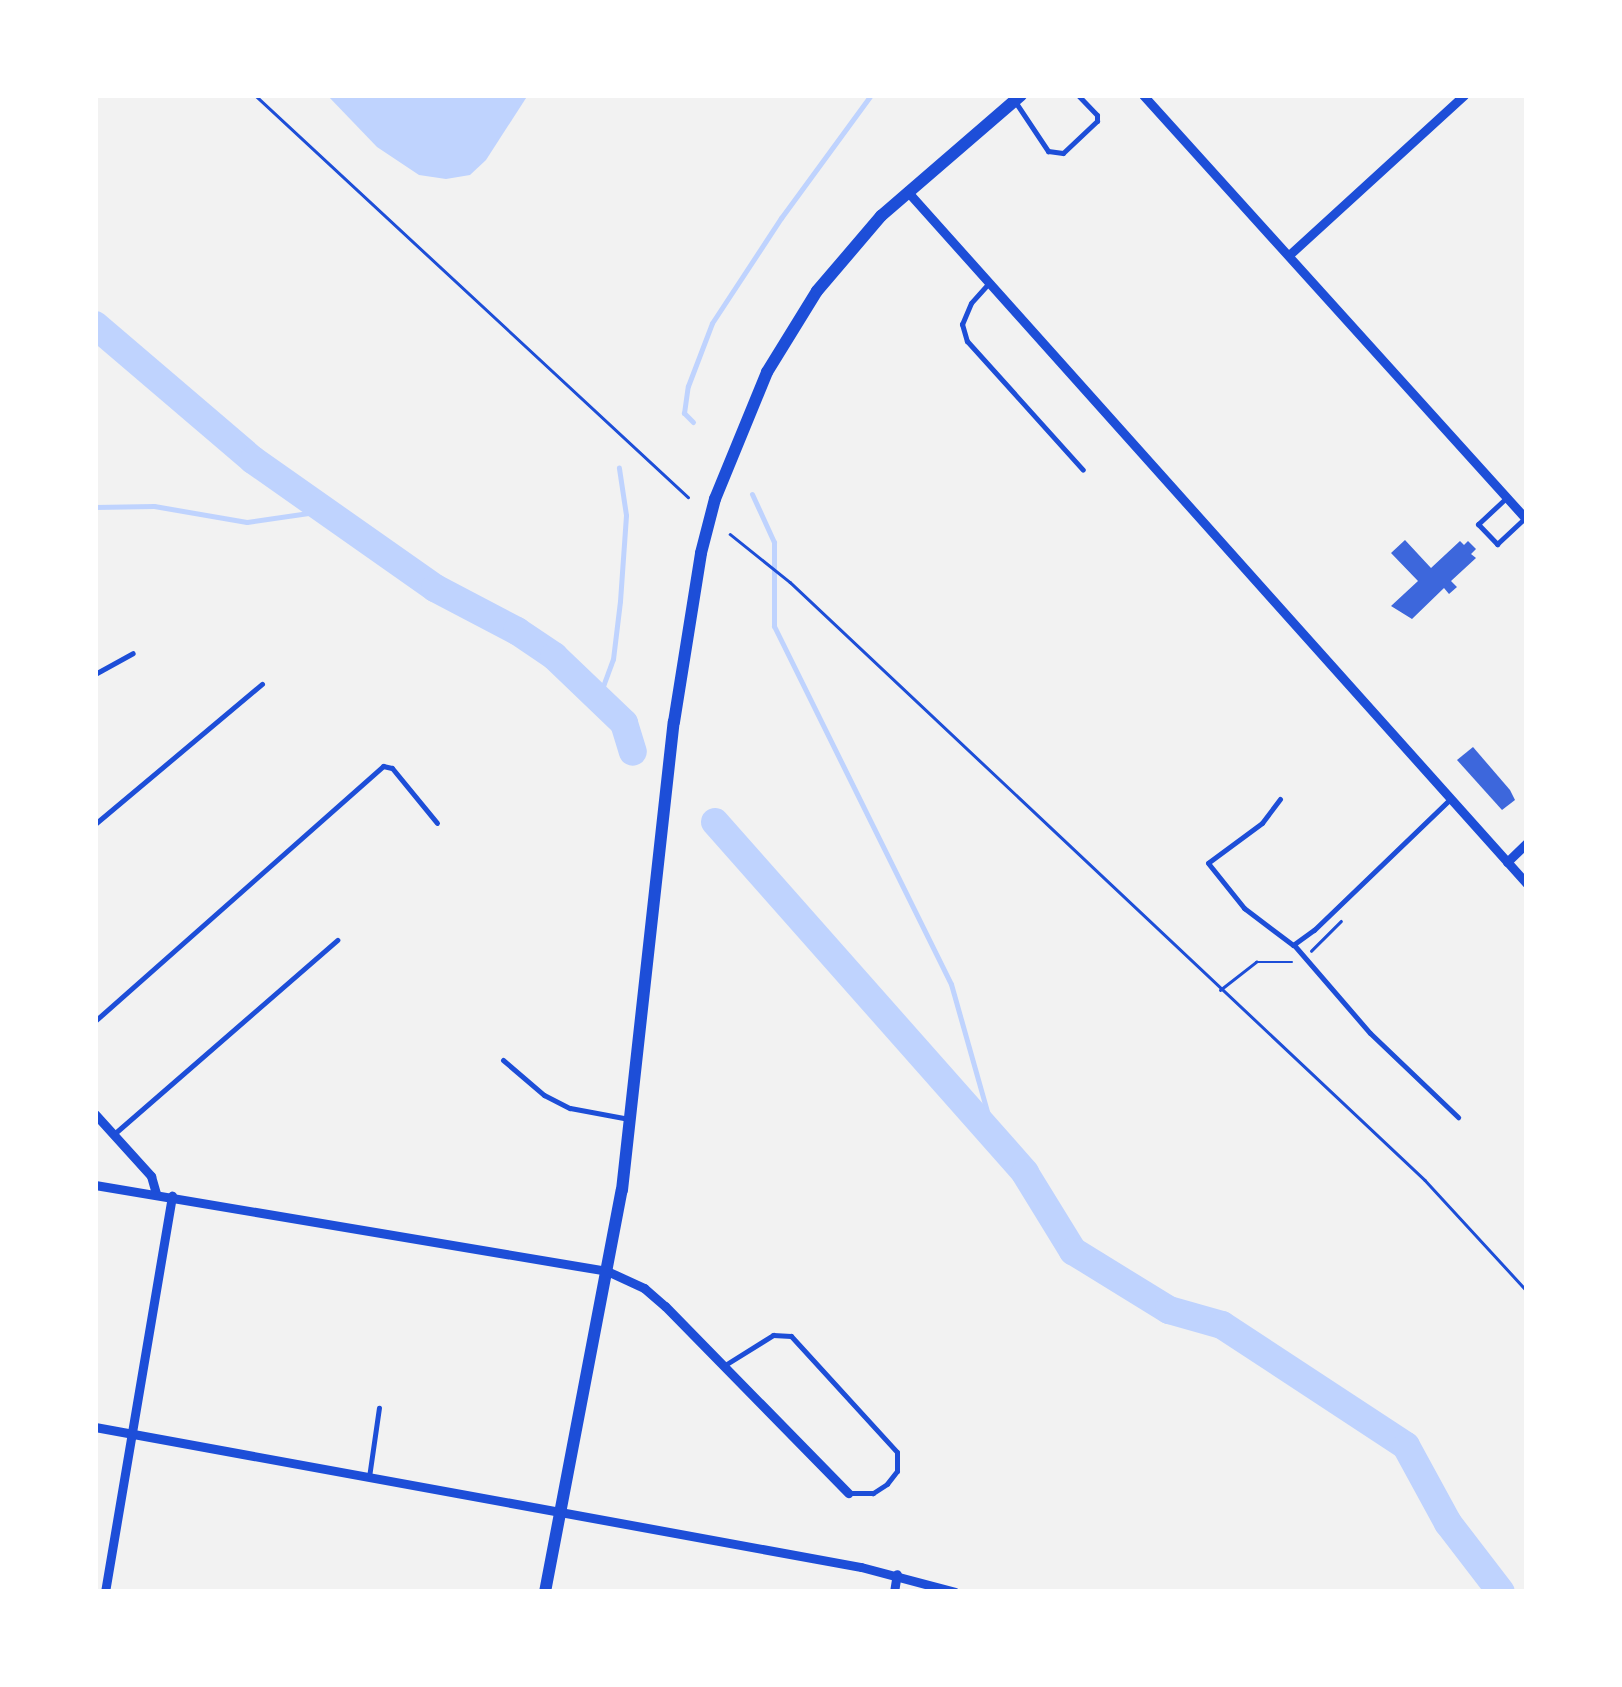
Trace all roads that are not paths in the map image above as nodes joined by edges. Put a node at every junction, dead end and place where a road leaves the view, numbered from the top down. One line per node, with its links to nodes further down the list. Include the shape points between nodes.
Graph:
1 (1078, 95): 4 (lane, via 1097,122 1062,154 1048,150)
2 (1143, 95): 6 (street)
3 (1464, 95): 6 (street)
4 (1018, 98): 5 (main road)
5 (907, 191): 7 (street); 27 (main road, via 847,254 792,330 745,416 714,499 674,722)
6 (1290, 255): 9 (street)
7 (990, 282): 8 (lane, via 962,324 968,341); 15 (street)
8 (1083, 470)
9 (1505, 499): 10 (street); 10 (lane, via 1478,524 1496,544)
10 (1526, 519)
11 (133, 652): 12 (lane)
12 (95, 674)
13 (262, 684): 16 (lane)
14 (1280, 799): 22 (lane, via 1262,823 1208,863 1244,908)
15 (1448, 800): 19 (street); 22 (lane)
16 (95, 824)
17 (437, 824): 23 (lane, via 392,768 383,766)
18 (1527, 843): 19 (street)
19 (1507, 862): 20 (street)
20 (1527, 884)
21 (337, 940): 28 (lane)
22 (1293, 944): 26 (lane, via 1370,1033)
23 (95, 1021)
24 (502, 1060): 27 (lane, via 570,1108)
25 (95, 1114): 28 (street)
26 (1458, 1117)
27 (632, 1120): 32 (main road)
28 (114, 1134): 30 (street, via 151,1176)
29 (95, 1185): 30 (street)
30 (156, 1194): 31 (street)
31 (172, 1196): 32 (street); 36 (street)
32 (607, 1271): 33 (street, via 644,1288); 39 (main road)
33 (724, 1365): 38 (street); 38 (lane, via 773,1335 792,1336 897,1452 897,1472 887,1484 873,1493)
34 (380, 1408): 37 (lane)
35 (95, 1427): 36 (street)
36 (132, 1434): 37 (street); 41 (street)
37 (369, 1477): 39 (street)
38 (848, 1493)
39 (560, 1512): 40 (street); 42 (main road)
40 (897, 1574): 43 (street); 44 (street)
41 (106, 1592)
42 (545, 1592)
43 (894, 1592)
44 (954, 1592)

